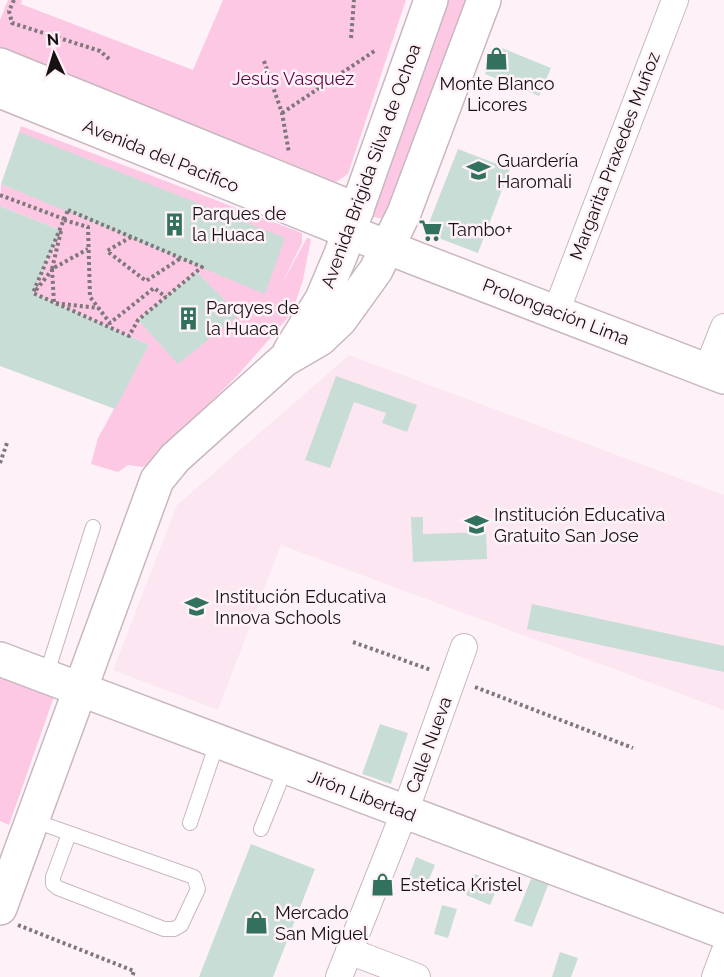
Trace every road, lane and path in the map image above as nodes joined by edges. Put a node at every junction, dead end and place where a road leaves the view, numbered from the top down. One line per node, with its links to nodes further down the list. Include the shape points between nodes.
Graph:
1 (14, 0): 8 (path, via 9,11 12,23 100,51)
2 (354, 0): 6 (path)
3 (431, 0): 15 (street, Avenida Brigida Silva de Ochoa)
4 (484, 0): 17 (street, Avenida Brigida Silva de Ochoa)
5 (675, 0): 25 (street, Margarita Praxedes Muñoz)
6 (351, 38)
7 (376, 50): 11 (path)
8 (109, 59)
9 (264, 61): 11 (path)
10 (1, 75): 12 (street, Avenida del Pacifico); 15 (street, Avenida del Pacifico)
11 (282, 113): 12 (path)
12 (295, 184): 15 (street, Avenida del Pacifico)
13 (0, 195): 14 (path)
14 (64, 219): 16 (path, via 68,210); 18 (path, via 88,226); 20 (path); 21 (path)
15 (353, 220): 17 (street, Avenida del Pacifico); 27 (street, Avenida Brigida Silva de Ochoa, via 322,299)
16 (131, 237): 19 (path); 19 (path, via 107,251 146,281)
17 (388, 247): 25 (street, Prolongación Lima); 27 (street, Avenida Brigida Silva de Ochoa, via 340,320 320,339)
18 (88, 249): 20 (path); 24 (path, via 90,297)
19 (181, 258): 22 (path, via 202,267)
20 (52, 269): 21 (path); 23 (path)
21 (33, 293): 23 (path)
22 (166, 297): 23 (path, via 138,320 129,336); 24 (path, via 154,288 110,323)
23 (54, 303): 24 (path)
24 (99, 308)
25 (556, 312): 28 (street, Prolongación Lima)
26 (724, 327): 28 (street)
27 (284, 360): 37 (street, Avenida Brigida Silva de Ochoa, via 175,458 157,480)
28 (716, 374)
29 (7, 443): 30 (path)
30 (0, 463)
31 (93, 527): 35 (lane)
32 (353, 642): 36 (path)
33 (464, 647): 36 (street, Calle Nueva)
34 (0, 659): 35 (street, Jirón Libertad)
35 (46, 676): 37 (street, Jirón Libertad)
36 (453, 678): 39 (path); 41 (street, Calle Nueva)
37 (80, 688): 38 (street, Jirón Libertad); 42 (street, Avenida Brigida Silva de Ochoa)
38 (218, 740): 40 (street, Jirón Libertad); 43 (lane)
39 (633, 748)
40 (286, 767): 41 (street, Jirón Libertad); 44 (lane)
41 (404, 812): 47 (street, Jirón Libertad); 48 (street, Calle Nueva)
42 (33, 821): 45 (lane); 46 (street, Avenida Brigida Silva de Ochoa)
43 (190, 823)
44 (261, 829)
45 (69, 834): 45 (lane, via 194,877 198,889 181,925 164,929 53,884)
46 (5, 915): 50 (path, via 134,971)
47 (724, 932)
48 (350, 951): 51 (street, Calle Nueva); 52 (street)
49 (724, 953): 53 (street)
50 (132, 977)
51 (339, 977)
52 (417, 977)
53 (715, 977)

